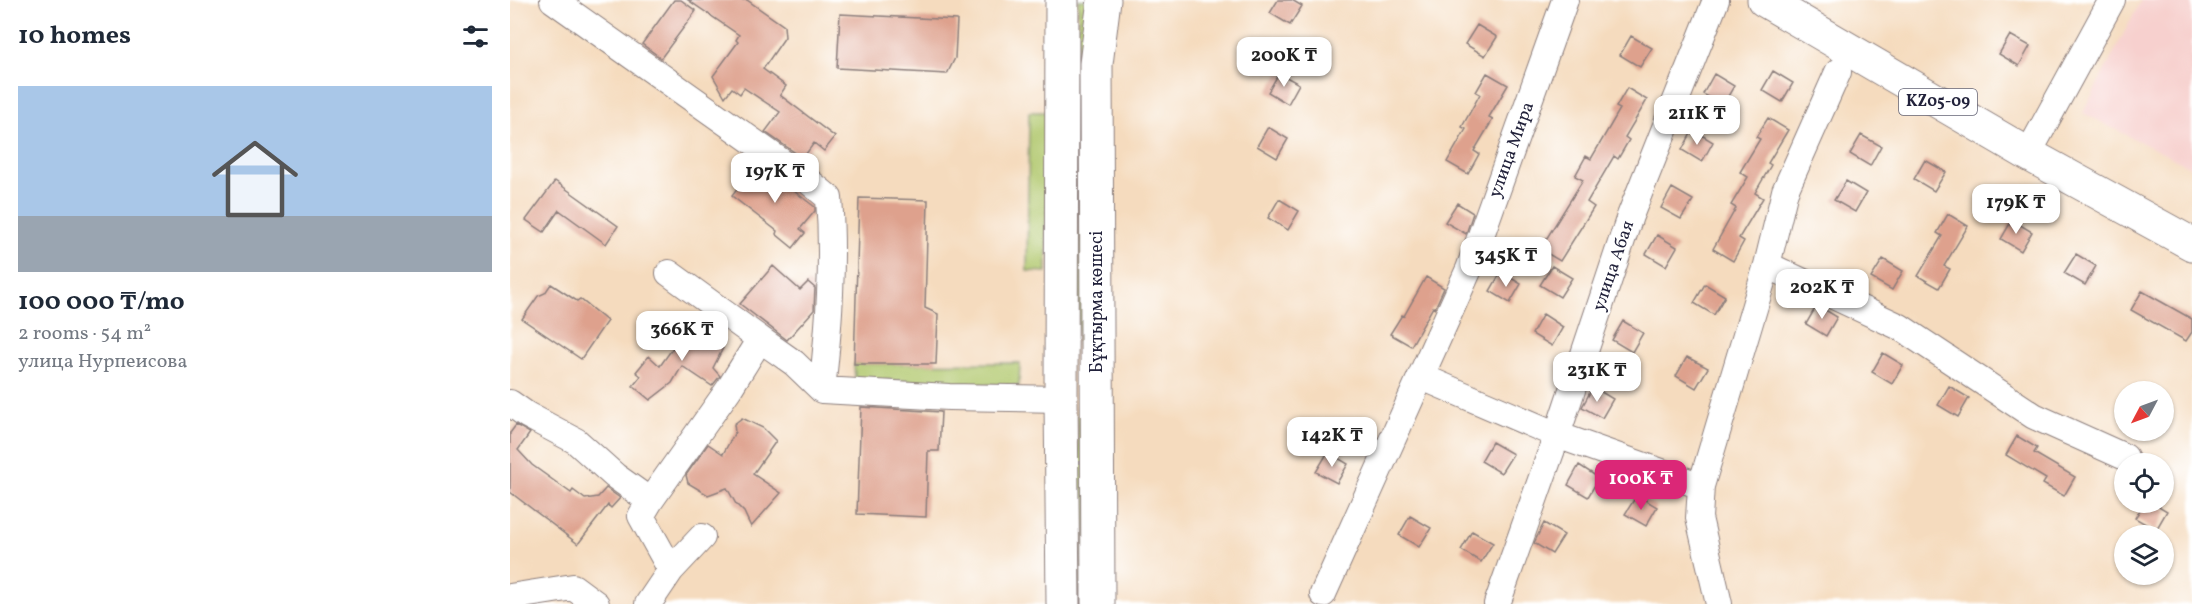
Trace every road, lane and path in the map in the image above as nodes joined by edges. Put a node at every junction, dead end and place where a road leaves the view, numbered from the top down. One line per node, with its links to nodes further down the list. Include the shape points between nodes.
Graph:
1 (553, 0): 15 (street, via 829,198 831,293)
2 (1062, 0): 16 (main road, Бұқтырма көшесі)
3 (1104, 0): 29 (main road, Бұқтырма көшесі, via 1096,64)
4 (1565, 0): 14 (street, улица Мира, via 1469,269)
5 (1716, 0): 18 (street, улица Абая, via 1630,216)
6 (1764, 0): 9 (main road, KZ05-09)
7 (2112, 0): 9 (street)
8 (1838, 72): 11 (street, via 1785,191)
9 (2028, 154): 10 (main road, KZ05-09)
10 (2192, 244)
11 (1767, 265): 19 (street, via 1900,327 2034,416); 20 (street)
12 (669, 273): 13 (street)
13 (760, 339): 15 (street, via 794,363); 21 (street)
14 (1422, 377): 18 (street); 24 (street, улица Мира)
15 (822, 390): 16 (street)
16 (1060, 399): 28 (main road, Бұқтырма көшесі)
17 (510, 403): 21 (street, via 576,441)
18 (1557, 435): 20 (street); 30 (street, улица Абая)
19 (2116, 453)
20 (1701, 486): 31 (street, via 1699,519)
21 (650, 501): 23 (street, via 641,516)
22 (702, 537): 23 (street)
23 (671, 570): 27 (street)
24 (1323, 594)
25 (510, 597): 26 (street, via 573,587)
26 (596, 604)
27 (648, 604)
28 (1063, 604)
29 (1098, 604)
30 (1497, 604)
31 (1719, 604)

